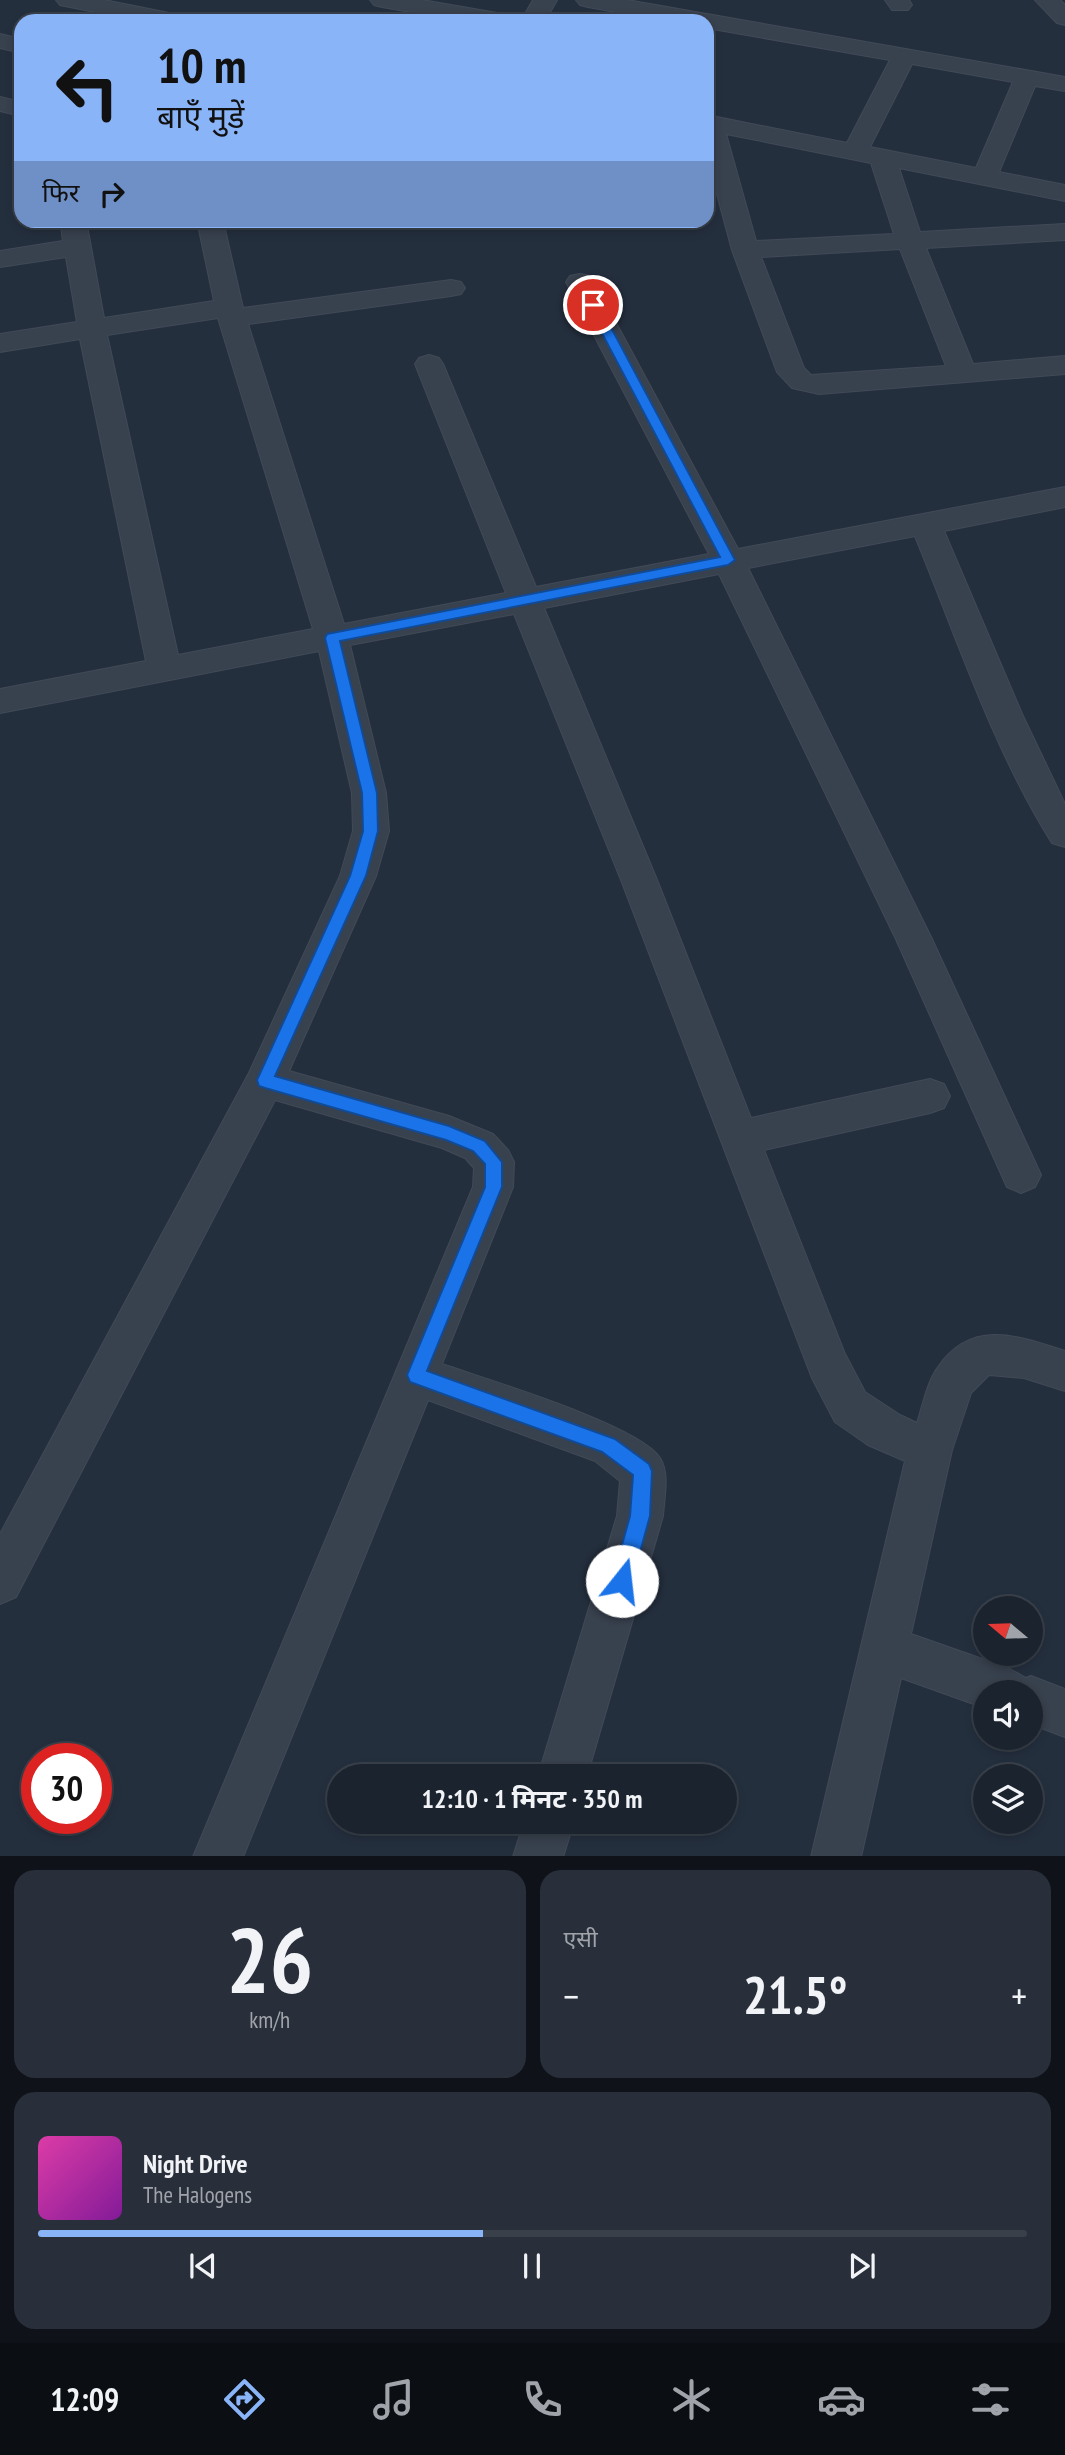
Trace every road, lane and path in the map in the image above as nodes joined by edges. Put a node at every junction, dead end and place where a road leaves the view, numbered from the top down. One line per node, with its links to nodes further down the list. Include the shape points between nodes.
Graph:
1 (68, 0): 5 (street)
2 (382, 0): 6 (street)
3 (588, 0): 7 (street)
4 (1047, 0): 8 (street)
5 (89, 13)
6 (463, 14)
7 (667, 14)
8 (1065, 18)
9 (714, 22): 10 (street)
10 (904, 57): 11 (street); 15 (street)
11 (1027, 77): 12 (street); 16 (street)
12 (1065, 85)
13 (714, 124): 15 (street)
14 (714, 141): 22 (street)
15 (869, 153): 16 (street); 21 (street)
16 (984, 178): 17 (street)
17 (1055, 191): 20 (street)
18 (212, 228): 26 (street)
19 (75, 234): 23 (street); 27 (street)
20 (1064, 234): 21 (street)
21 (910, 241): 22 (street); 31 (street)
22 (745, 250): 31 (street, via 791,372 802,382 820,385)
23 (0, 259)
24 (580, 282): 34 (street)
25 (451, 288): 26 (street)
26 (230, 312): 27 (street); 36 (street)
27 (92, 329): 28 (street); 37 (street)
28 (0, 343)
29 (429, 364): 35 (street)
30 (1065, 365): 31 (street)
31 (963, 373)
32 (1065, 496): 33 (street)
33 (925, 523): 34 (street); 39 (street, via 1005,715)
34 (728, 560): 35 (street); 43 (street, via 913,937)
35 (526, 598): 36 (street); 42 (street)
36 (332, 638): 37 (street); 40 (street, via 369,793 371,831 358,876)
37 (164, 668): 38 (street)
38 (0, 701)
39 (1065, 833)
40 (265, 1080): 45 (street, via 449,1133 479,1146 494,1162 494,1187); 47 (street)
41 (930, 1096): 42 (street)
42 (739, 1138): 46 (street, via 827,1364 850,1407 884,1430)
43 (1021, 1175)
44 (1065, 1371): 46 (street, via 1024,1359 981,1354 953,1381)
45 (416, 1375): 52 (street, via 609,1445 643,1471 640,1516); 54 (street)
46 (930, 1450): 48 (street)
47 (0, 1581)
48 (885, 1648): 49 (street); 56 (street)
49 (974, 1680)
50 (1043, 1705): 51 (street)
51 (1065, 1713)
52 (567, 1764)
53 (545, 1834): 55 (street)
54 (218, 1856)
55 (538, 1856)
56 (836, 1856)

